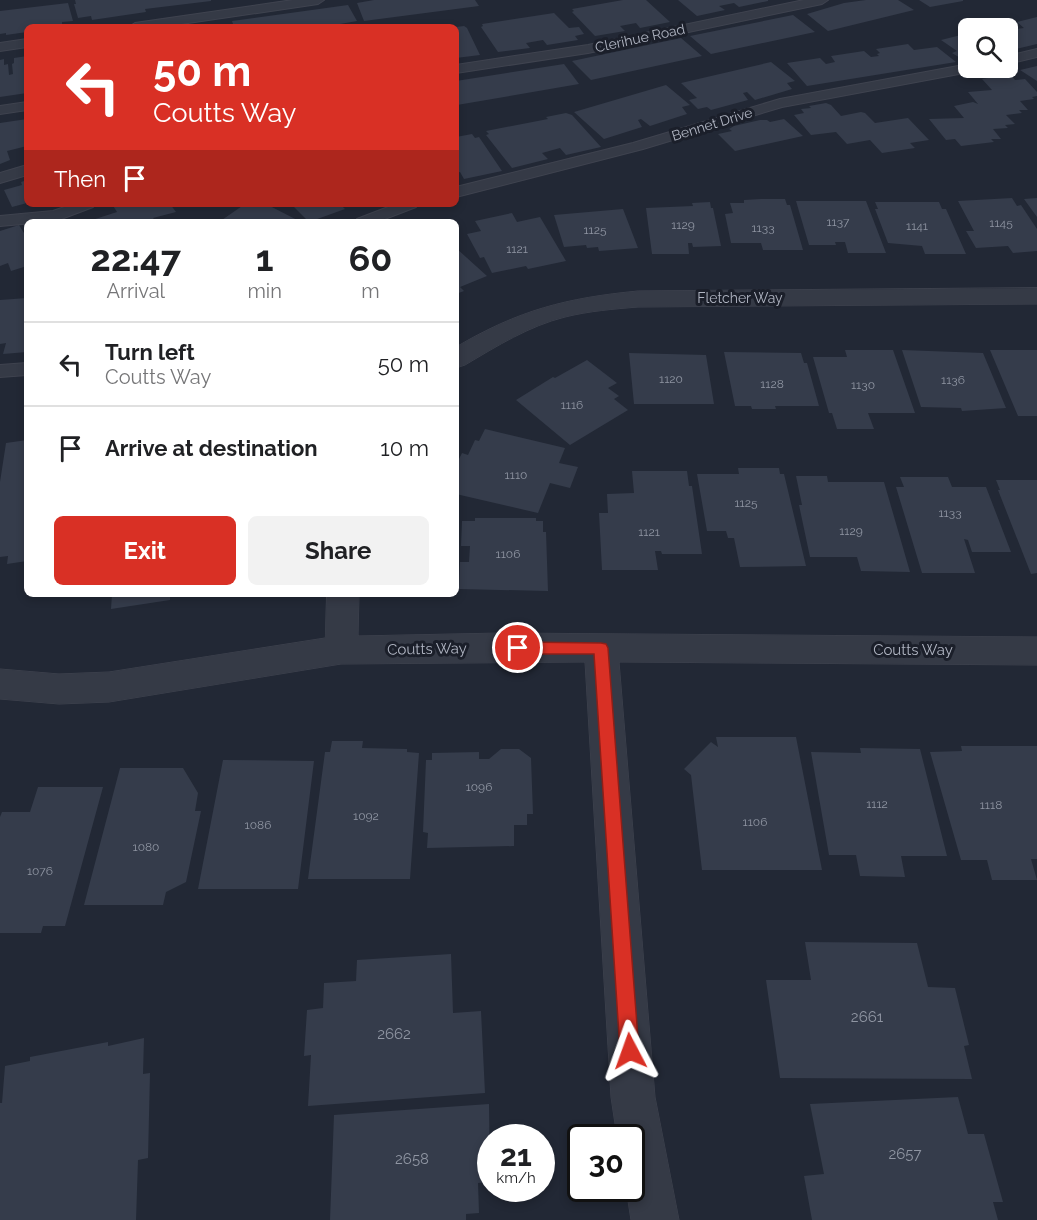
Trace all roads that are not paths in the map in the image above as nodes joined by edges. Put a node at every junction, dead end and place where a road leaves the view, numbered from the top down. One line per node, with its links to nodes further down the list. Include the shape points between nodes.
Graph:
1 (318, 0): 3 (lane)
2 (822, 0): 8 (lane, Clerihue Road, via 588,49)
3 (155, 24)
4 (24, 43): 5 (lane)
5 (0, 47)
6 (1037, 54): 7 (lane)
7 (1018, 58)
8 (459, 69)
9 (958, 70): 14 (lane, Bennet Drive, via 780,104 638,146)
10 (24, 106): 11 (lane)
11 (0, 110)
12 (24, 171): 13 (lane)
13 (0, 178)
14 (459, 191)
15 (79, 207): 18 (lane, via 56,216)
16 (402, 207): 17 (lane)
17 (371, 219)
18 (0, 221)
19 (1037, 296): 20 (street, Fletcher Way, via 638,299 592,303 525,322)
20 (459, 357)
21 (24, 369): 22 (lane)
22 (0, 371)
23 (343, 597): 25 (street)
24 (601, 648): 25 (street, Coutts Way); 26 (street, Coutts Way); 28 (street, via 633,1097)
25 (341, 650): 27 (street, Coutts Way, via 109,687 59,689)
26 (1037, 651)
27 (0, 684)
28 (655, 1220)

